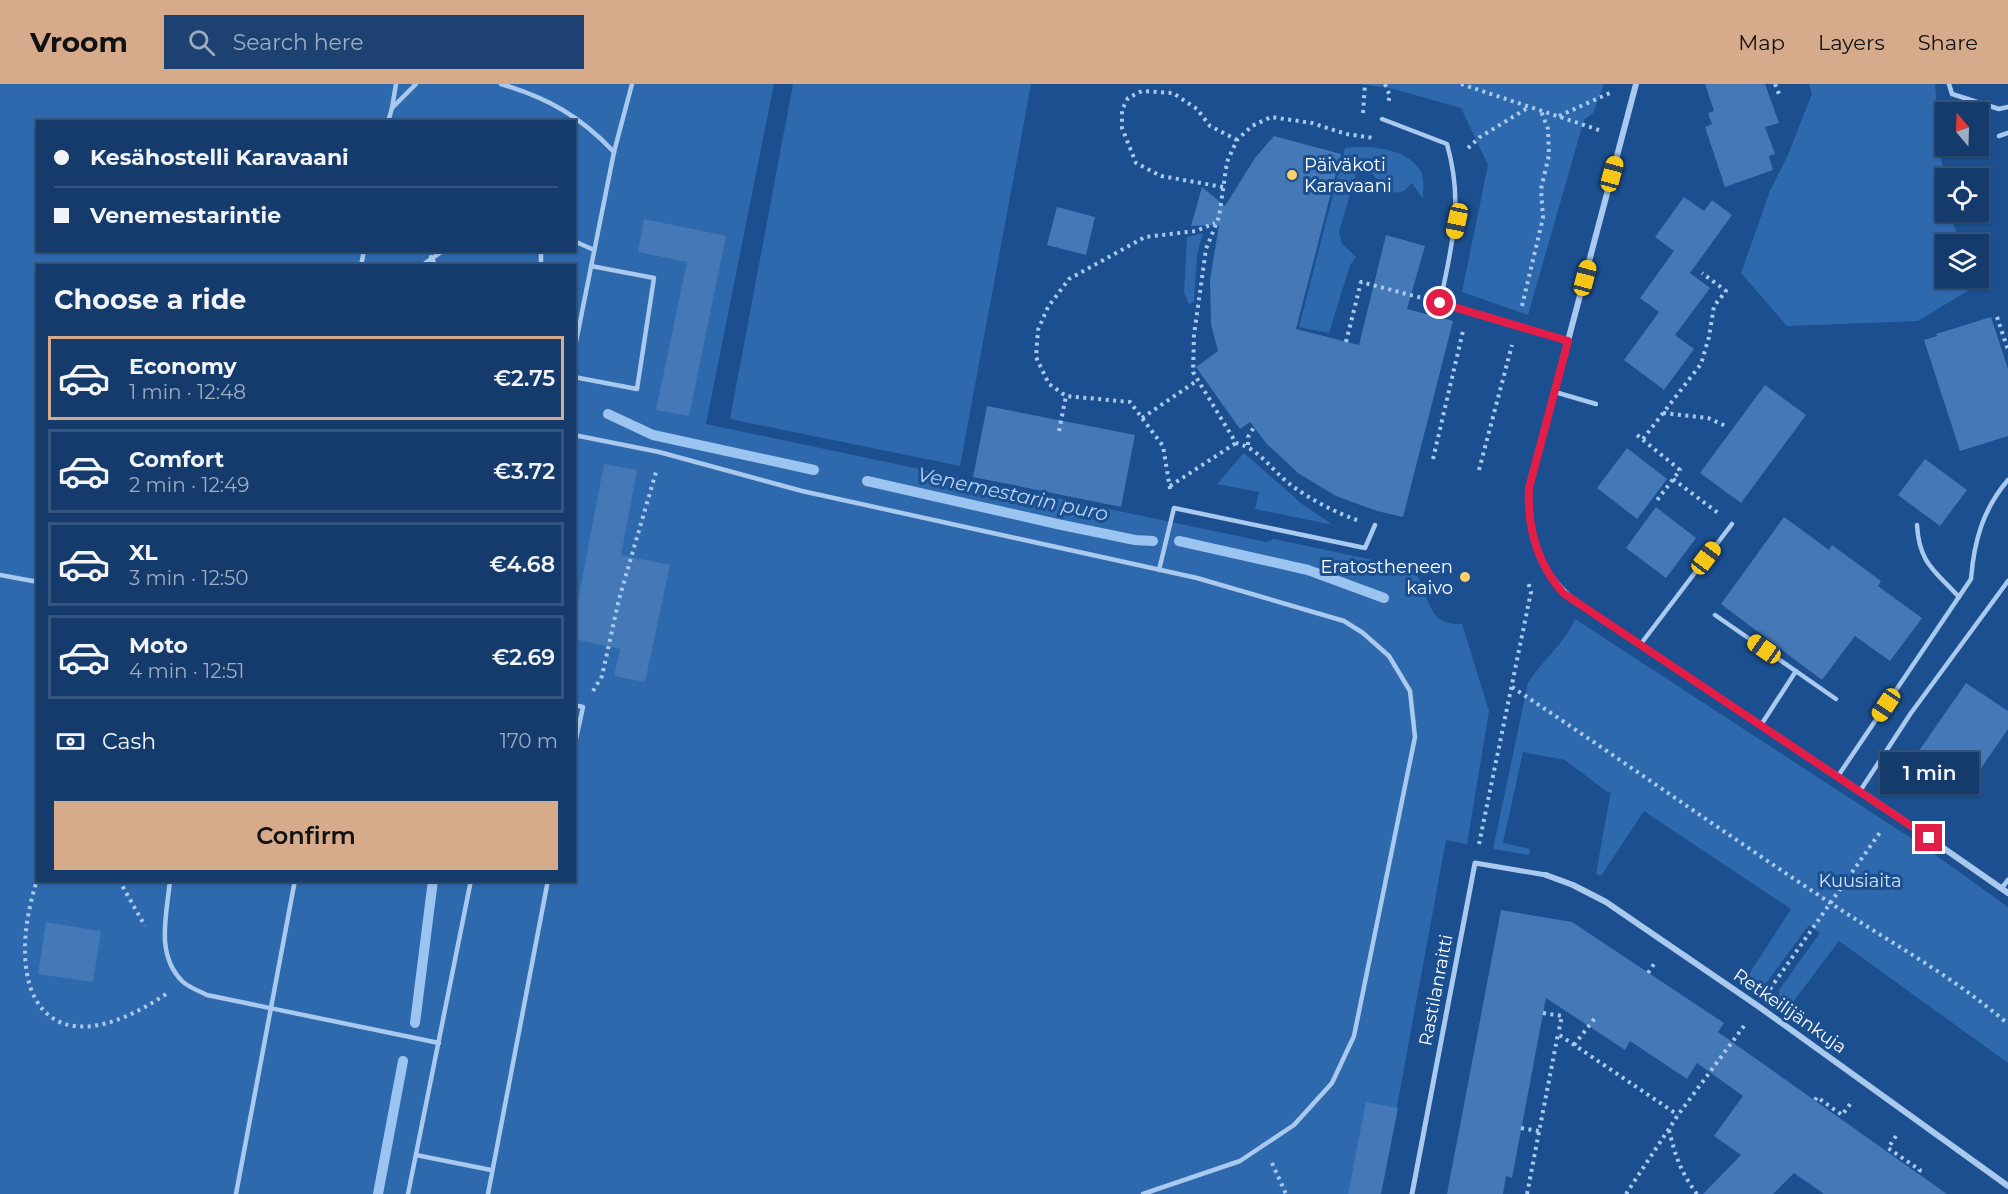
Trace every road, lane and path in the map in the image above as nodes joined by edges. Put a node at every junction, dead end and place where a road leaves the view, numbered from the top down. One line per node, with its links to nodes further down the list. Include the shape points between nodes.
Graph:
1 (396, 84): 13 (lane)
2 (416, 84): 13 (lane)
3 (501, 84): 23 (lane, via 540,96 567,111)
4 (632, 84): 23 (lane)
5 (1461, 84): 11 (path)
6 (1636, 84): 21 (street)
7 (1776, 84): 10 (path)
8 (1949, 84): 12 (lane, via 1952,94 1999,109)
9 (1621, 89): 15 (path)
10 (1779, 94)
11 (1529, 107): 14 (path); 24 (path, via 1480,137)
12 (2008, 107)
13 (392, 108): 17 (lane)
14 (1541, 111): 15 (path); 26 (path, via 1548,129 1549,154)
15 (1558, 117): 21 (path)
16 (1382, 119): 24 (lane, via 1447,144)
17 (389, 120)
18 (1346, 134): 22 (path, via 1312,123 1271,117 1252,126)
19 (2008, 134): 20 (lane)
20 (1999, 136)
21 (1622, 138): 39 (street)
22 (1237, 141): 25 (path, via 1227,162); 25 (path, via 1210,126 1197,109 1173,93 1142,91 1128,98 1122,110 1122,128 1136,163 1161,176)
23 (614, 152): 29 (lane)
24 (1452, 163): 36 (lane, via 1457,221)
25 (1223, 187): 27 (path)
26 (1541, 189)
27 (1216, 223): 44 (path, via 1206,249 1194,335 1193,372); 46 (path, via 1196,231 1145,237 1070,279 1048,307 1038,330 1036,357 1049,384)
28 (576, 242): 29 (lane)
29 (594, 250): 34 (lane)
30 (440, 252): 31 (lane)
31 (431, 257): 32 (lane); 33 (lane)
32 (422, 264)
33 (435, 264)
34 (591, 266): 40 (lane); 43 (lane, via 654,278 637,389)
35 (1702, 273): 48 (path, via 1726,291 1714,306 1701,364)
36 (1440, 303): 37 (lane); 41 (path, via 1361,282)
37 (1468, 311): 39 (lane); 59 (path)
38 (1997, 317): 42 (path)
39 (1568, 341): 45 (street)
40 (576, 342)
41 (1346, 342)
42 (2008, 350)
43 (576, 377)
44 (1198, 380): 49 (path); 56 (path)
45 (1555, 392): 47 (lane); 75 (street, via 1529,488 1531,530 1538,552 1563,593)
46 (1066, 396): 49 (path, via 1130,402); 52 (path)
47 (1596, 404)
48 (1663, 413): 50 (path, via 1708,418); 55 (path)
49 (1142, 418): 62 (path, via 1163,446)
50 (1728, 426)
51 (1254, 427): 57 (path)
52 (1059, 430)
53 (576, 435): 58 (lane)
54 (1637, 435): 55 (path)
55 (1643, 439): 60 (path, via 1680,470)
56 (1236, 443): 57 (path); 62 (path)
57 (1248, 445): 66 (path, via 1291,484 1327,506)
58 (659, 452): 68 (lane, via 802,491); 80 (path, via 602,676)
59 (1433, 459)
60 (1673, 479): 63 (path); 65 (path)
61 (2008, 480): 73 (lane, via 1983,518 1974,547 1971,579)
62 (1170, 486): 64 (path)
63 (1655, 503)
64 (1174, 508): 66 (lane, via 1365,548); 68 (lane)
65 (1732, 524): 75 (lane)
66 (1375, 525)
67 (1917, 525): 73 (lane, via 1918,547 1925,560)
68 (1159, 570): 118 (lane, via 1274,598 1344,621 1389,656 1410,691 1415,738 1354,1036 1332,1083 1294,1125)
69 (0, 575): 72 (lane)
70 (1526, 576): 77 (path, via 1531,592)
71 (2008, 581): 84 (lane, via 1911,713)
72 (36, 582)
73 (1959, 597): 83 (lane)
74 (1715, 615): 76 (lane)
75 (1640, 645): 81 (street)
76 (1796, 671): 78 (lane); 81 (lane)
77 (1512, 687): 86 (path); 97 (path)
78 (1836, 699)
79 (576, 705): 80 (lane)
80 (583, 707): 82 (lane)
81 (1761, 725): 83 (street)
82 (576, 739)
83 (1838, 776): 84 (street)
84 (1860, 791): 85 (street)
85 (1893, 813): 95 (street); 97 (path)
86 (1475, 863): 87 (street); 128 (street, Rastilanraitti)
87 (1546, 875): 122 (street, Retkeilijänkuja, via 1606,902)
88 (2008, 880): 95 (lane)
89 (36, 882): 101 (path, via 28,908 24,947 27,983 40,1009 60,1024 93,1026 122,1017 153,1003)
90 (120, 882): 98 (path, via 151,939)
91 (170, 882): 98 (lane)
92 (295, 882): 103 (lane)
93 (471, 882): 109 (lane)
94 (548, 882): 120 (lane)
95 (2001, 889): 96 (street)
96 (2008, 893)
97 (1831, 903): 102 (path); 106 (path, via 1932,967)
98 (166, 952): 101 (lane, via 169,964)
99 (1654, 964): 100 (path)
100 (1648, 973)
101 (183, 982): 103 (lane, via 207,995)
102 (1764, 997)
103 (271, 1009): 109 (lane); 123 (lane)
104 (1543, 1013): 108 (path, via 1562,1016)
105 (1595, 1018): 110 (path)
106 (2008, 1024)
107 (1744, 1026): 113 (path)
108 (1558, 1034): 110 (path); 116 (path)
109 (439, 1043): 119 (lane)
110 (1574, 1045): 113 (path)
111 (1815, 1100): 112 (path, via 1817,1096 1842,1115)
112 (1851, 1103)
113 (1678, 1115): 115 (path)
114 (1521, 1128): 116 (path)
115 (1669, 1129): 130 (path); 131 (path, via 1683,1176)
116 (1539, 1131): 129 (path)
117 (1896, 1136): 121 (path, via 1888,1148 1920,1170)
118 (1260, 1148): 126 (lane, via 1240,1161); 127 (path, via 1276,1168)
119 (416, 1155): 120 (lane); 124 (lane)
120 (491, 1170): 125 (lane)
121 (1918, 1173)
122 (2008, 1186)
123 (236, 1194)
124 (408, 1194)
125 (488, 1194)
126 (1143, 1194)
127 (1286, 1194)
128 (1412, 1194)
129 (1527, 1194)
130 (1626, 1194)
131 (1697, 1194)

